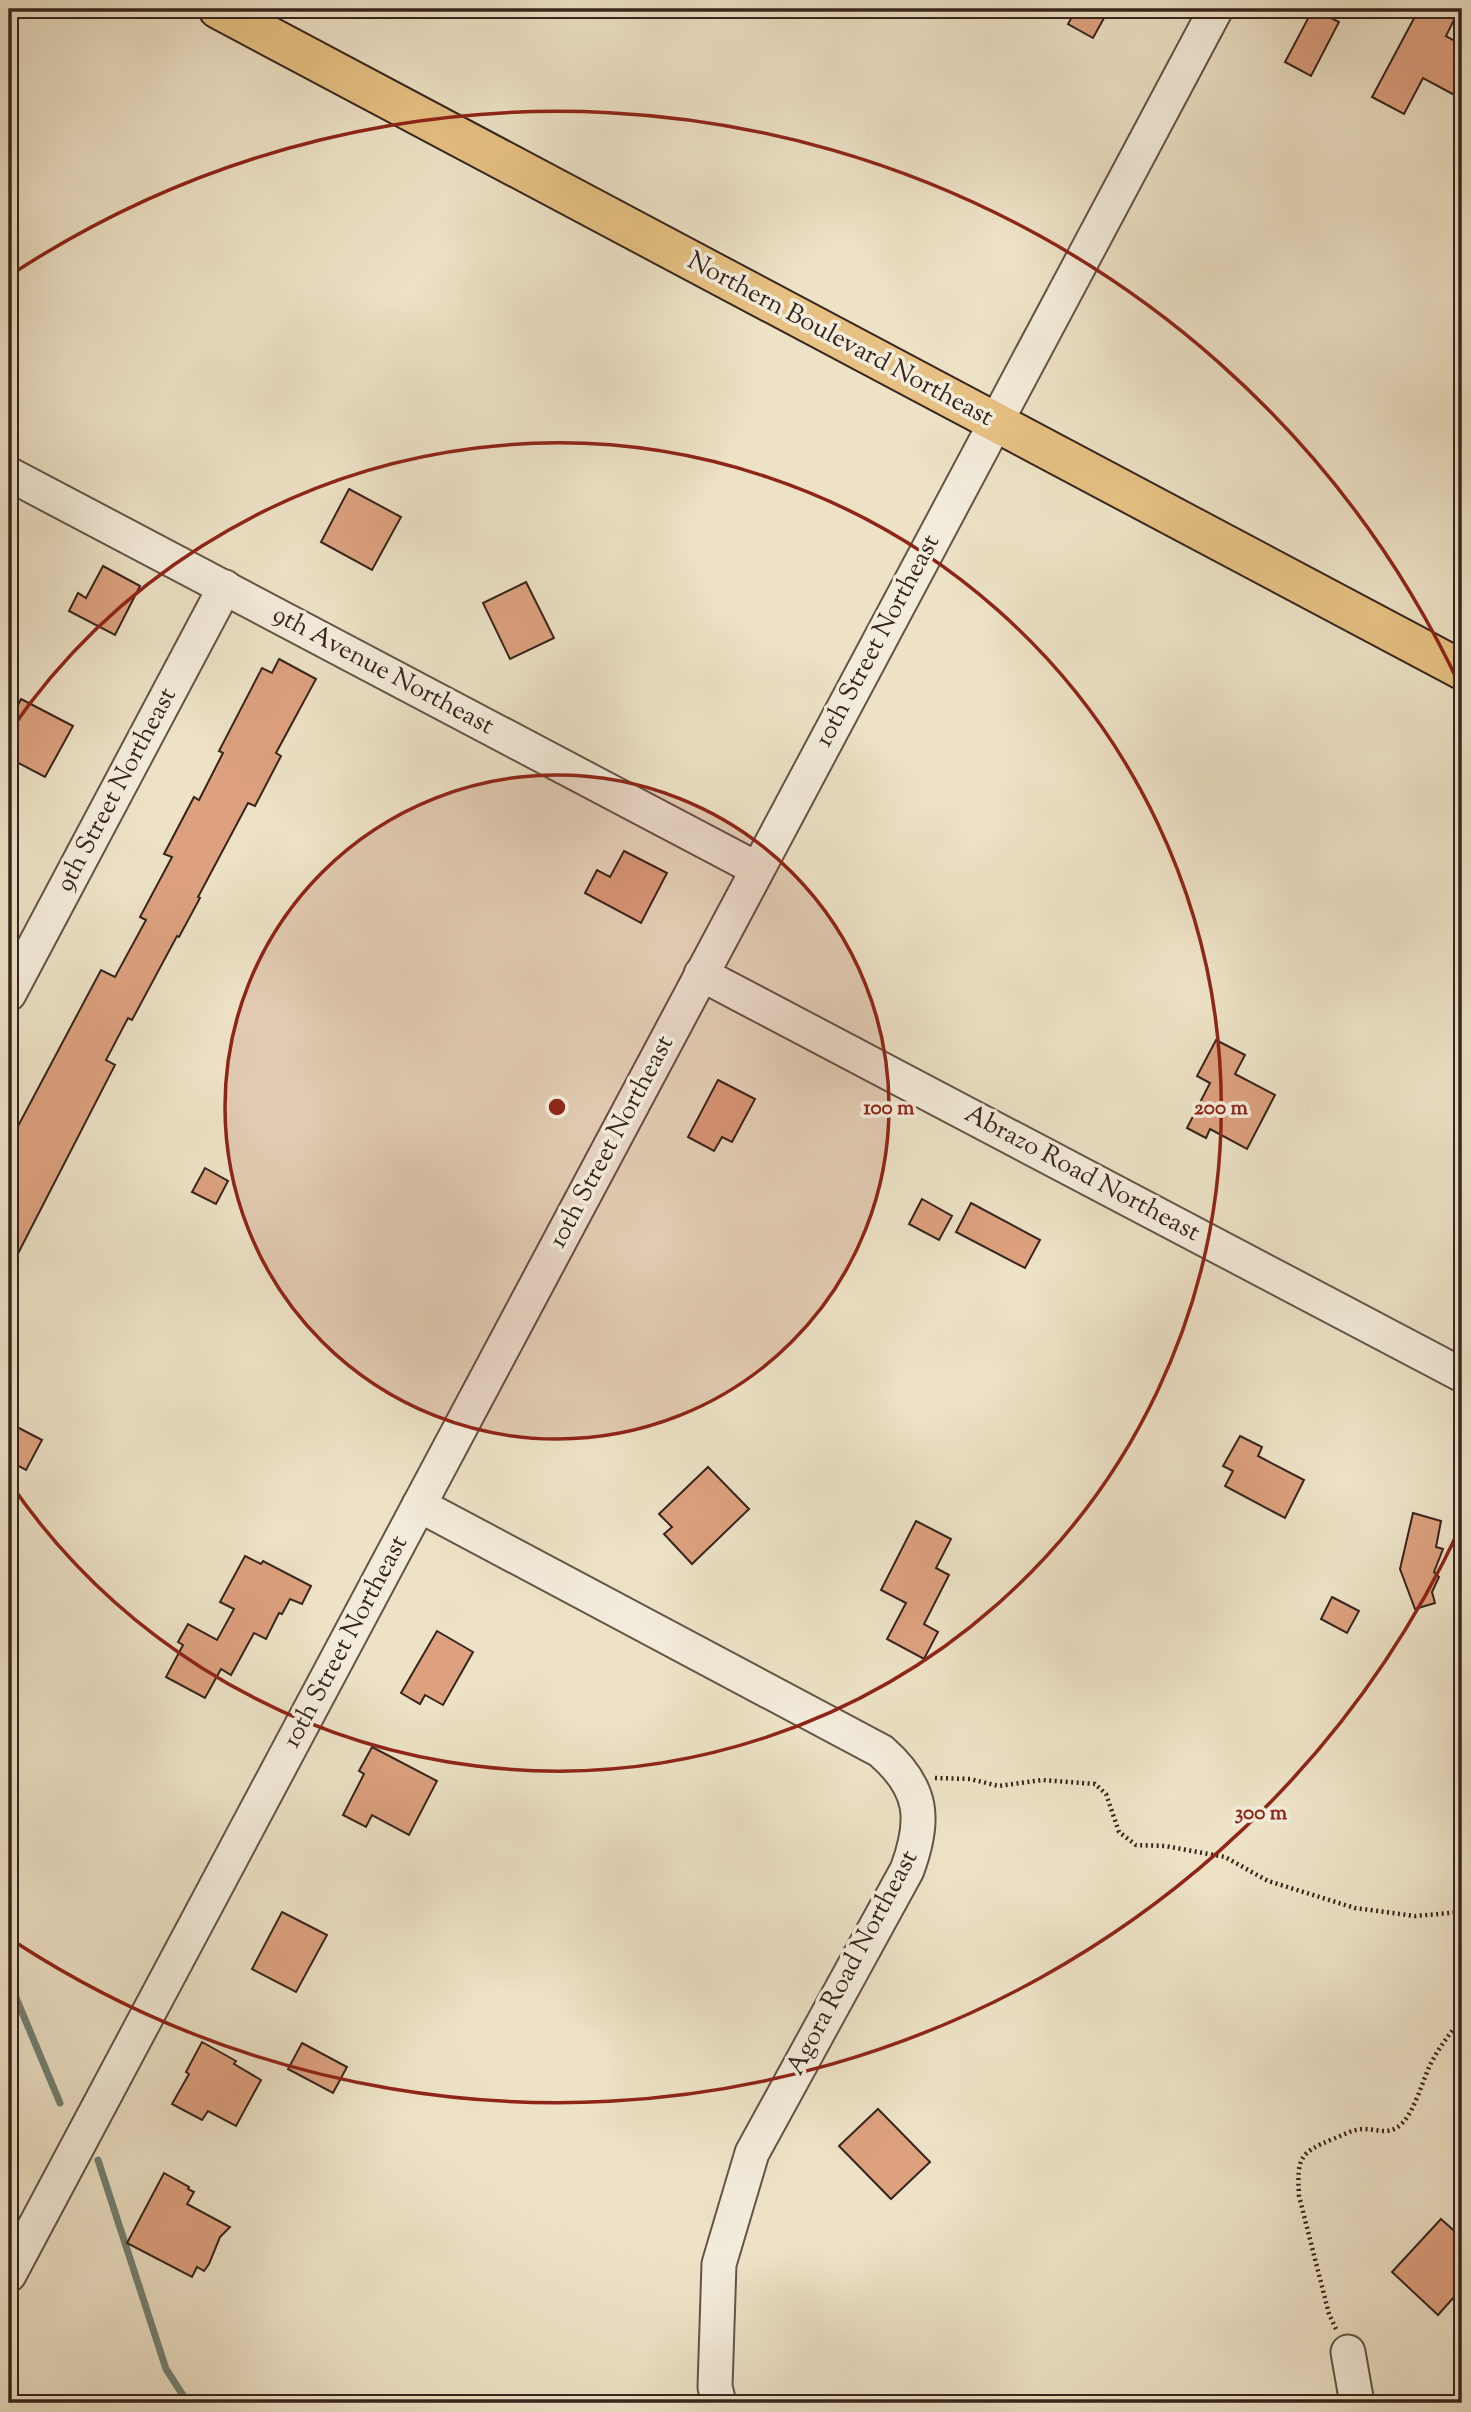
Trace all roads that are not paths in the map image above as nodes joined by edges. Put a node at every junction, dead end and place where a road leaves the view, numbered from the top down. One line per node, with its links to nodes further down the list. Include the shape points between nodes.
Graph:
1 (218, 9): 3 (main road, Northern Boulevard Northeast)
2 (1216, 9): 3 (street, 10th Street Northeast)
3 (995, 423): 6 (main road, Northern Boulevard Northeast); 7 (street, 10th Street Northeast)
4 (9, 474): 5 (street, 9th Avenue Northeast)
5 (225, 587): 7 (street, 9th Avenue Northeast); 9 (street, 9th Street Northeast)
6 (1462, 670)
7 (757, 869): 8 (street, 10th Street Northeast)
8 (701, 974): 10 (street, Abrazo Road Northeast); 11 (street, 10th Street Northeast)
9 (9, 994)
10 (1462, 1375)
11 (419, 1505): 12 (street, 10th Street Northeast); 14 (street, Agora Road Northeast, via 881,1751 910,1783 919,1825 907,1870 752,2153 719,2264 715,2387)
12 (9, 2275)
13 (1348, 2352): 15 (street)
14 (719, 2403)
15 (1357, 2403)

